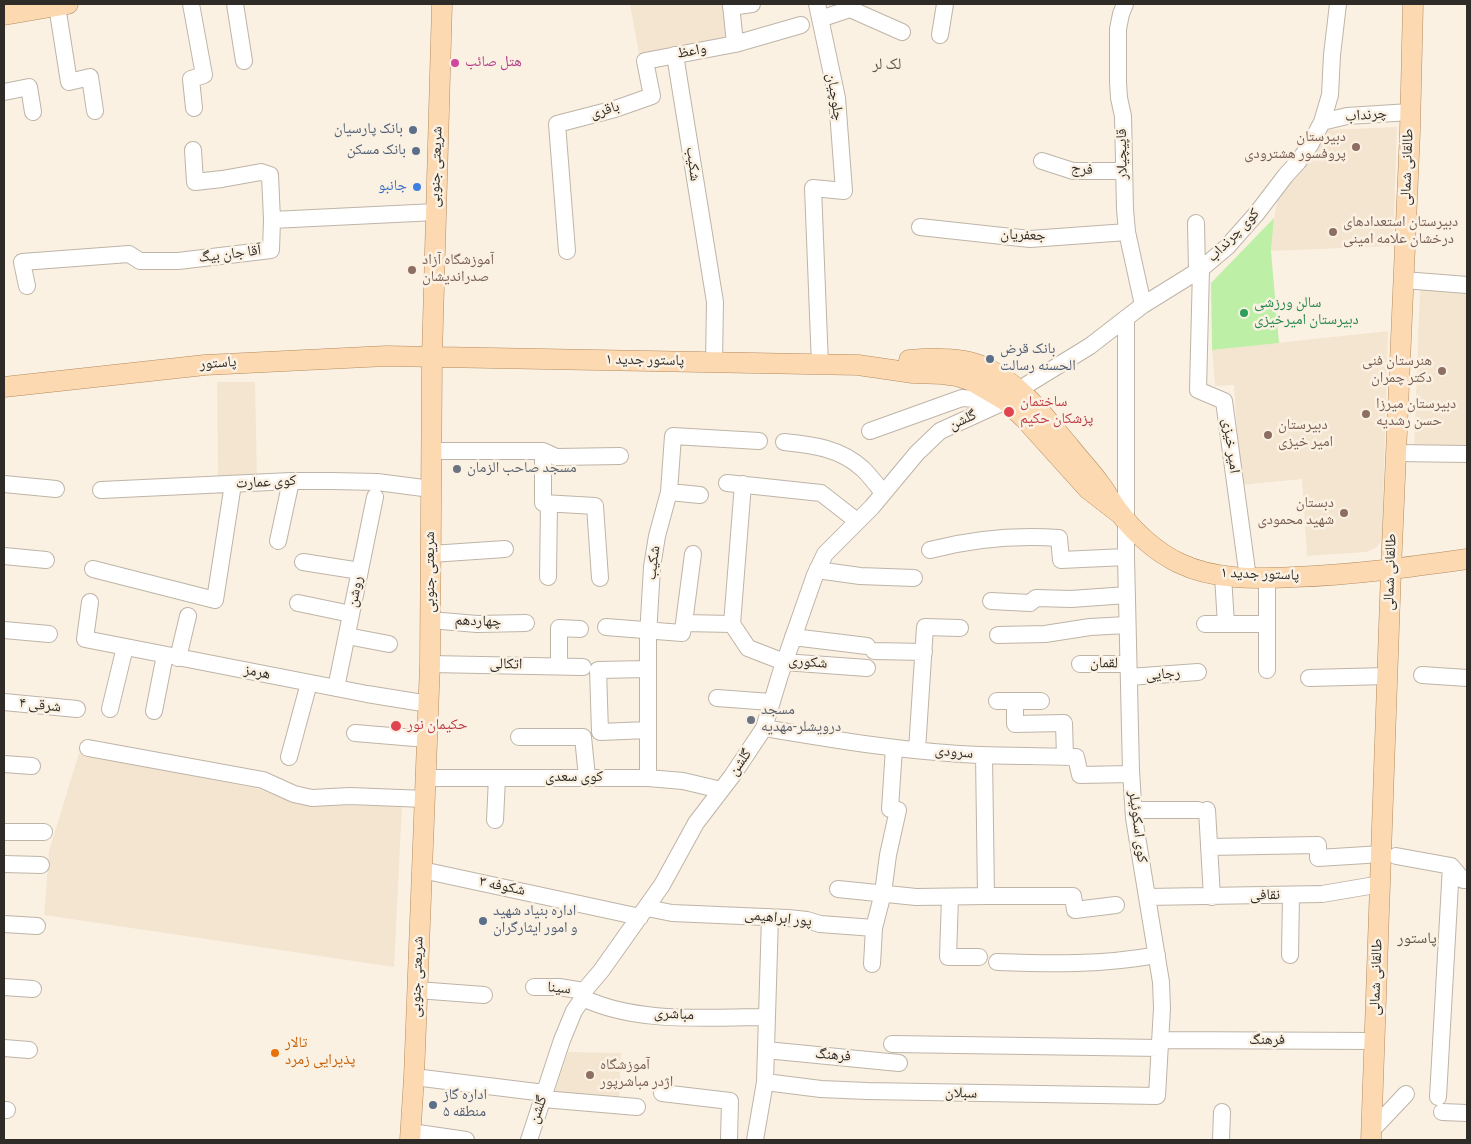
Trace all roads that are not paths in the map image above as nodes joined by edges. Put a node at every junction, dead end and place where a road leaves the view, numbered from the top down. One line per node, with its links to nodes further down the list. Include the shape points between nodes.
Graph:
1 (191, 4): 22 (street, via 204,75 191,79)
2 (235, 4): 18 (street)
3 (442, 4): 31 (main road, شریعتی جنوبی)
4 (752, 4): 10 (street)
5 (945, 4): 15 (street)
6 (1125, 4): 30 (street, قاپیچیلار, via 1118,29)
7 (1338, 4): 20 (street, کوی چرنداب)
8 (1413, 4): 25 (main road, طالقانی شمالی)
9 (62, 5): 12 (main road); 23 (street, via 70,82 90,77)
10 (731, 6): 16 (street)
11 (818, 11): 14 (street, via 850,9); 45 (street, چلوچیان, via 836,98 844,191 813,188)
12 (4, 15)
13 (801, 25): 16 (street, واعظ)
14 (902, 32)
15 (940, 35)
16 (735, 44): 17 (street, واعظ)
17 (675, 55): 21 (street, واعظ, via 644,61); 44 (street, شکیب, via 715,302)
18 (244, 61)
19 (4, 92): 24 (street, via 29,87)
20 (1330, 95): 26 (street); 27 (street, کوی چرنداب)
21 (652, 96): 36 (street, باقری, via 557,124)
22 (194, 108)
23 (95, 111)
24 (34, 112)
25 (1410, 112): 26 (street, چرنداب); 38 (main road, طالقانی شمالی)
26 (1346, 116): 27 (street, چرنداب)
27 (1322, 122): 37 (street, کوی چرنداب, via 1310,145 1257,213 1227,248)
28 (193, 150): 32 (street, via 196,182 261,172 270,175)
29 (1042, 161): 30 (street, فرج, via 1073,172)
30 (1123, 172): 35 (street, قاپیچیلار)
31 (436, 212): 32 (street); 43 (main road, شریعتی جنوبی)
32 (272, 220): 40 (street, آقا جان بیگ, via 270,250 178,261 140,261 129,254 22,262)
33 (1196, 223): 37 (street)
34 (920, 227): 35 (street, جعفریان, via 1030,239)
35 (1127, 232): 41 (street, قاپیچیلار)
36 (567, 251)
37 (1199, 270): 41 (street, کوی چرنداب); 87 (street, امیر خیزی, via 1198,390 1224,401)
38 (1404, 280): 39 (street); 53 (main road, طالقانی شمالی)
39 (1467, 285)
40 (27, 286)
41 (1143, 305): 42 (street, کوی چرنداب)
42 (1126, 318): 47 (street, کوی چرنداب, via 1090,346); 67 (street, کوی اسکوئیلر)
43 (432, 357): 44 (main road, پاستور جدید ۱); 46 (main road, پاستور, via 386,356 205,365); 51 (main road, شریعتی جنوبی)
44 (714, 363): 45 (main road, پاستور جدید ۱)
45 (820, 365): 47 (main road, پاستور جدید ۱, via 957,376)
46 (4, 387)
47 (1013, 395): 48 (street, via 962,398); 63 (street, گلشن, via 940,431); 67 (main road, پاستور جدید ۱, via 1024,418 1088,489)
48 (870, 431)
49 (759, 441): 62 (street, شکیب, via 673,436)
50 (784, 442): 63 (street, via 836,451 864,469)
51 (432, 451): 52 (street); 61 (main road, شریعتی جنوبی)
52 (544, 451): 55 (street, via 556,457); 66 (street, via 544,503)
53 (1396, 453): 54 (street); 81 (main road, طالقانی شمالی)
54 (1467, 454)
55 (620, 456)
56 (291, 481): 58 (street, کوی عمارت); 61 (street, کوی عمارت, via 377,482); 69 (street)
57 (4, 484): 59 (street)
58 (233, 484): 60 (street, کوی عمارت); 79 (street, via 215,600)
59 (56, 488)
60 (101, 490)
61 (431, 490): 72 (main road, شریعتی جنوبی)
62 (669, 492): 64 (street); 106 (street, شکیب, via 652,567)
63 (883, 493): 68 (street, گلشن)
64 (700, 495)
65 (375, 497): 82 (street, روشن)
66 (549, 503): 83 (street); 85 (street, via 595,506)
67 (1122, 516): 75 (street, کوی اسکوئیلر); 84 (main road, پاستور جدید ۱, via 1155,548 1173,560)
68 (857, 521): 80 (street, گلشن, via 825,554); 96 (street, via 821,493 735,484)
69 (278, 541)
70 (505, 549): 72 (street)
71 (930, 550): 75 (street, via 973,541 1040,537 1059,538 1061,560)
72 (431, 554): 94 (main road, شریعتی جنوبی)
73 (693, 554): 102 (street)
74 (4, 556): 77 (street)
75 (1126, 557): 88 (street, کوی اسکوئیلر)
76 (1467, 559): 81 (main road, پاستور جدید ۱)
77 (46, 560)
78 (302, 562): 82 (street)
79 (93, 569)
80 (817, 570): 86 (street); 110 (street, گلشن)
81 (1391, 570): 87 (main road, پاستور جدید ۱); 126 (main road, طالقانی شمالی)
82 (360, 571): 92 (street, روشن)
83 (548, 576)
84 (1223, 576): 87 (main road, پاستور جدید ۱); 98 (street)
85 (600, 578)
86 (914, 578)
87 (1258, 578): 99 (street)
88 (1127, 595): 89 (street, via 1036,598 1030,603); 100 (street, کوی اسکوئیلر)
89 (991, 601)
90 (90, 602): 112 (street, هرمز, via 85,639)
91 (298, 603): 92 (street)
92 (352, 614): 109 (street, روشن)
93 (188, 616): 114 (street)
94 (430, 620): 95 (street, چهاردهم, via 477,624); 116 (main road, شریعتی جنوبی)
95 (526, 623)
96 (732, 624): 102 (street); 115 (street, شکوری, via 748,648)
97 (1205, 624): 98 (street)
98 (1226, 624): 99 (street)
99 (1267, 624): 122 (street)
100 (1127, 625): 108 (street, via 1046,634); 123 (street, کوی اسکوئیلر)
101 (606, 627): 106 (street)
102 (683, 628): 106 (street)
103 (960, 628): 113 (street, via 925,627)
104 (580, 629): 118 (street, via 559,628)
105 (4, 630): 107 (street)
106 (648, 630): 121 (street, شکیب)
107 (49, 634)
108 (998, 635)
109 (347, 636): 111 (street); 130 (street, روشن)
110 (793, 637): 113 (street, via 870,649); 115 (street, گلشن)
111 (389, 644)
112 (125, 647): 114 (street, هرمز); 139 (street)
113 (924, 652): 148 (street)
114 (172, 656): 129 (street, هرمز); 140 (street)
115 (784, 662): 120 (street, شکوری); 136 (street, گلشن)
116 (430, 664): 118 (street, اتکالی); 137 (main road, شریعتی جنوبی)
117 (1080, 664): 123 (street, لقمان)
118 (559, 666): 119 (street, اتکالی)
119 (583, 667)
120 (867, 668)
121 (648, 669): 142 (street, شکیب); 142 (street, via 598,670 600,732)
122 (1267, 670)
123 (1128, 671): 124 (street, رجایی); 154 (street, کوی اسکوئیلر)
124 (1198, 672)
125 (1422, 675): 128 (street)
126 (1388, 676): 127 (street); 166 (main road, طالقانی شمالی)
127 (1309, 678)
128 (1467, 678)
129 (309, 683): 130 (street, هرمز); 150 (street)
130 (336, 688): 137 (street, هرمز)
131 (717, 698): 136 (street)
132 (997, 701): 133 (street)
133 (1015, 701): 134 (street); 151 (street, via 1015,724 1064,723)
134 (1041, 701)
135 (4, 702): 138 (street, ۴ شرقی)
136 (771, 702): 141 (street, گلشن)
137 (428, 704): 145 (main road, شریعتی جنوبی)
138 (77, 709)
139 (110, 709)
140 (154, 711)
141 (764, 728): 147 (street, سرودی); 159 (street, گلشن)
142 (648, 730): 158 (street, شکیب)
143 (355, 733): 145 (street)
144 (519, 737): 157 (street, via 583,737)
145 (427, 739): 155 (main road, شریعتی جنوبی)
146 (88, 748): 160 (street, via 263,780 312,798)
147 (894, 748): 148 (street, سرودی); 174 (street, via 890,809 898,810)
148 (917, 750): 149 (street, سرودی)
149 (984, 755): 151 (street, سرودی); 175 (street)
150 (289, 757)
151 (1065, 757): 154 (street, via 1076,757 1080,775)
152 (4, 764): 153 (street)
153 (32, 766)
154 (1131, 774): 161 (street, کوی اسکوئیلر)
155 (425, 778): 156 (street, کوی سعدی); 160 (main road, شریعتی جنوبی)
156 (497, 778): 157 (street, کوی سعدی); 162 (street)
157 (587, 778): 158 (street, کوی سعدی)
158 (648, 778): 159 (street, کوی سعدی, via 683,781)
159 (721, 790): 181 (street, گلشن, via 696,823 662,886)
160 (425, 799): 170 (main road, شریعتی جنوبی)
161 (1134, 810): 165 (street, via 1203,810); 179 (street, کوی اسکوئیلر)
162 (495, 820)
163 (4, 832): 164 (street)
164 (44, 832)
165 (1210, 847): 166 (street, via 1318,845 1318,858); 177 (street)
166 (1389, 855): 169 (street); 172 (main road, طالقانی شمالی)
167 (4, 864): 168 (street)
168 (40, 865)
169 (1451, 866): 171 (street, via 1463,880); 213 (street, via 1440,1105)
170 (422, 870): 181 (street, شکوفه ۳); 194 (main road, شریعتی جنوبی)
171 (1467, 880)
172 (1381, 884): 176 (street, نقافی); 198 (main road, طالقانی شمالی)
173 (838, 889): 174 (street)
174 (883, 894): 178 (street); 185 (street)
175 (986, 896): 178 (street); 180 (street, via 1073,896 1075,910)
176 (1291, 896): 177 (street, نقافی); 187 (street)
177 (1212, 897): 179 (street, نقافی)
178 (950, 898): 188 (street, via 948,957)
179 (1147, 898): 186 (street, کوی اسکوئیلر)
180 (1116, 905)
181 (643, 912): 182 (street, پور ابراهیمی); 195 (street, گلشن)
182 (770, 917): 185 (street, پور ابراهیمی); 197 (street)
183 (4, 924): 184 (street)
184 (38, 926)
185 (874, 928): 190 (street)
186 (1157, 955): 189 (street, via 1090,964); 200 (street, کوی اسکوئیلر, via 1161,982)
187 (1290, 955)
188 (979, 957)
189 (997, 962)
190 (872, 964)
191 (4, 987): 193 (street)
192 (534, 987): 195 (street, سینا, via 558,987)
193 (33, 989)
194 (418, 990): 196 (street); 205 (main road, شریعتی جنوبی)
195 (583, 995): 197 (street, مباشری, via 611,1008 657,1015); 209 (street, گلشن, via 565,1033)
196 (484, 996)
197 (767, 1017): 203 (street)
198 (1374, 1041): 200 (street, فرهنگ); 215 (main road, طالقانی شمالی)
199 (892, 1044): 200 (street, فرهنگ)
200 (1160, 1044): 210 (street, کوی اسکوئیلر)
201 (4, 1048): 202 (street)
202 (29, 1050)
203 (766, 1050): 204 (street, فرهنگ); 206 (street)
204 (899, 1063)
205 (414, 1077): 209 (street); 214 (main road, شریعتی جنوبی)
206 (765, 1082): 210 (street, سبلان, via 867,1092); 219 (street)
207 (662, 1094): 218 (street, via 730,1101)
208 (1406, 1094): 215 (street)
209 (544, 1096): 211 (street); 217 (street, گلشن)
210 (1157, 1096)
211 (637, 1107)
212 (1222, 1112): 220 (street)
213 (1467, 1113)
214 (411, 1136): 216 (street)
215 (1371, 1136)
216 (466, 1140)
217 (529, 1140)
218 (729, 1140)
219 (755, 1140)
220 (1222, 1140)

